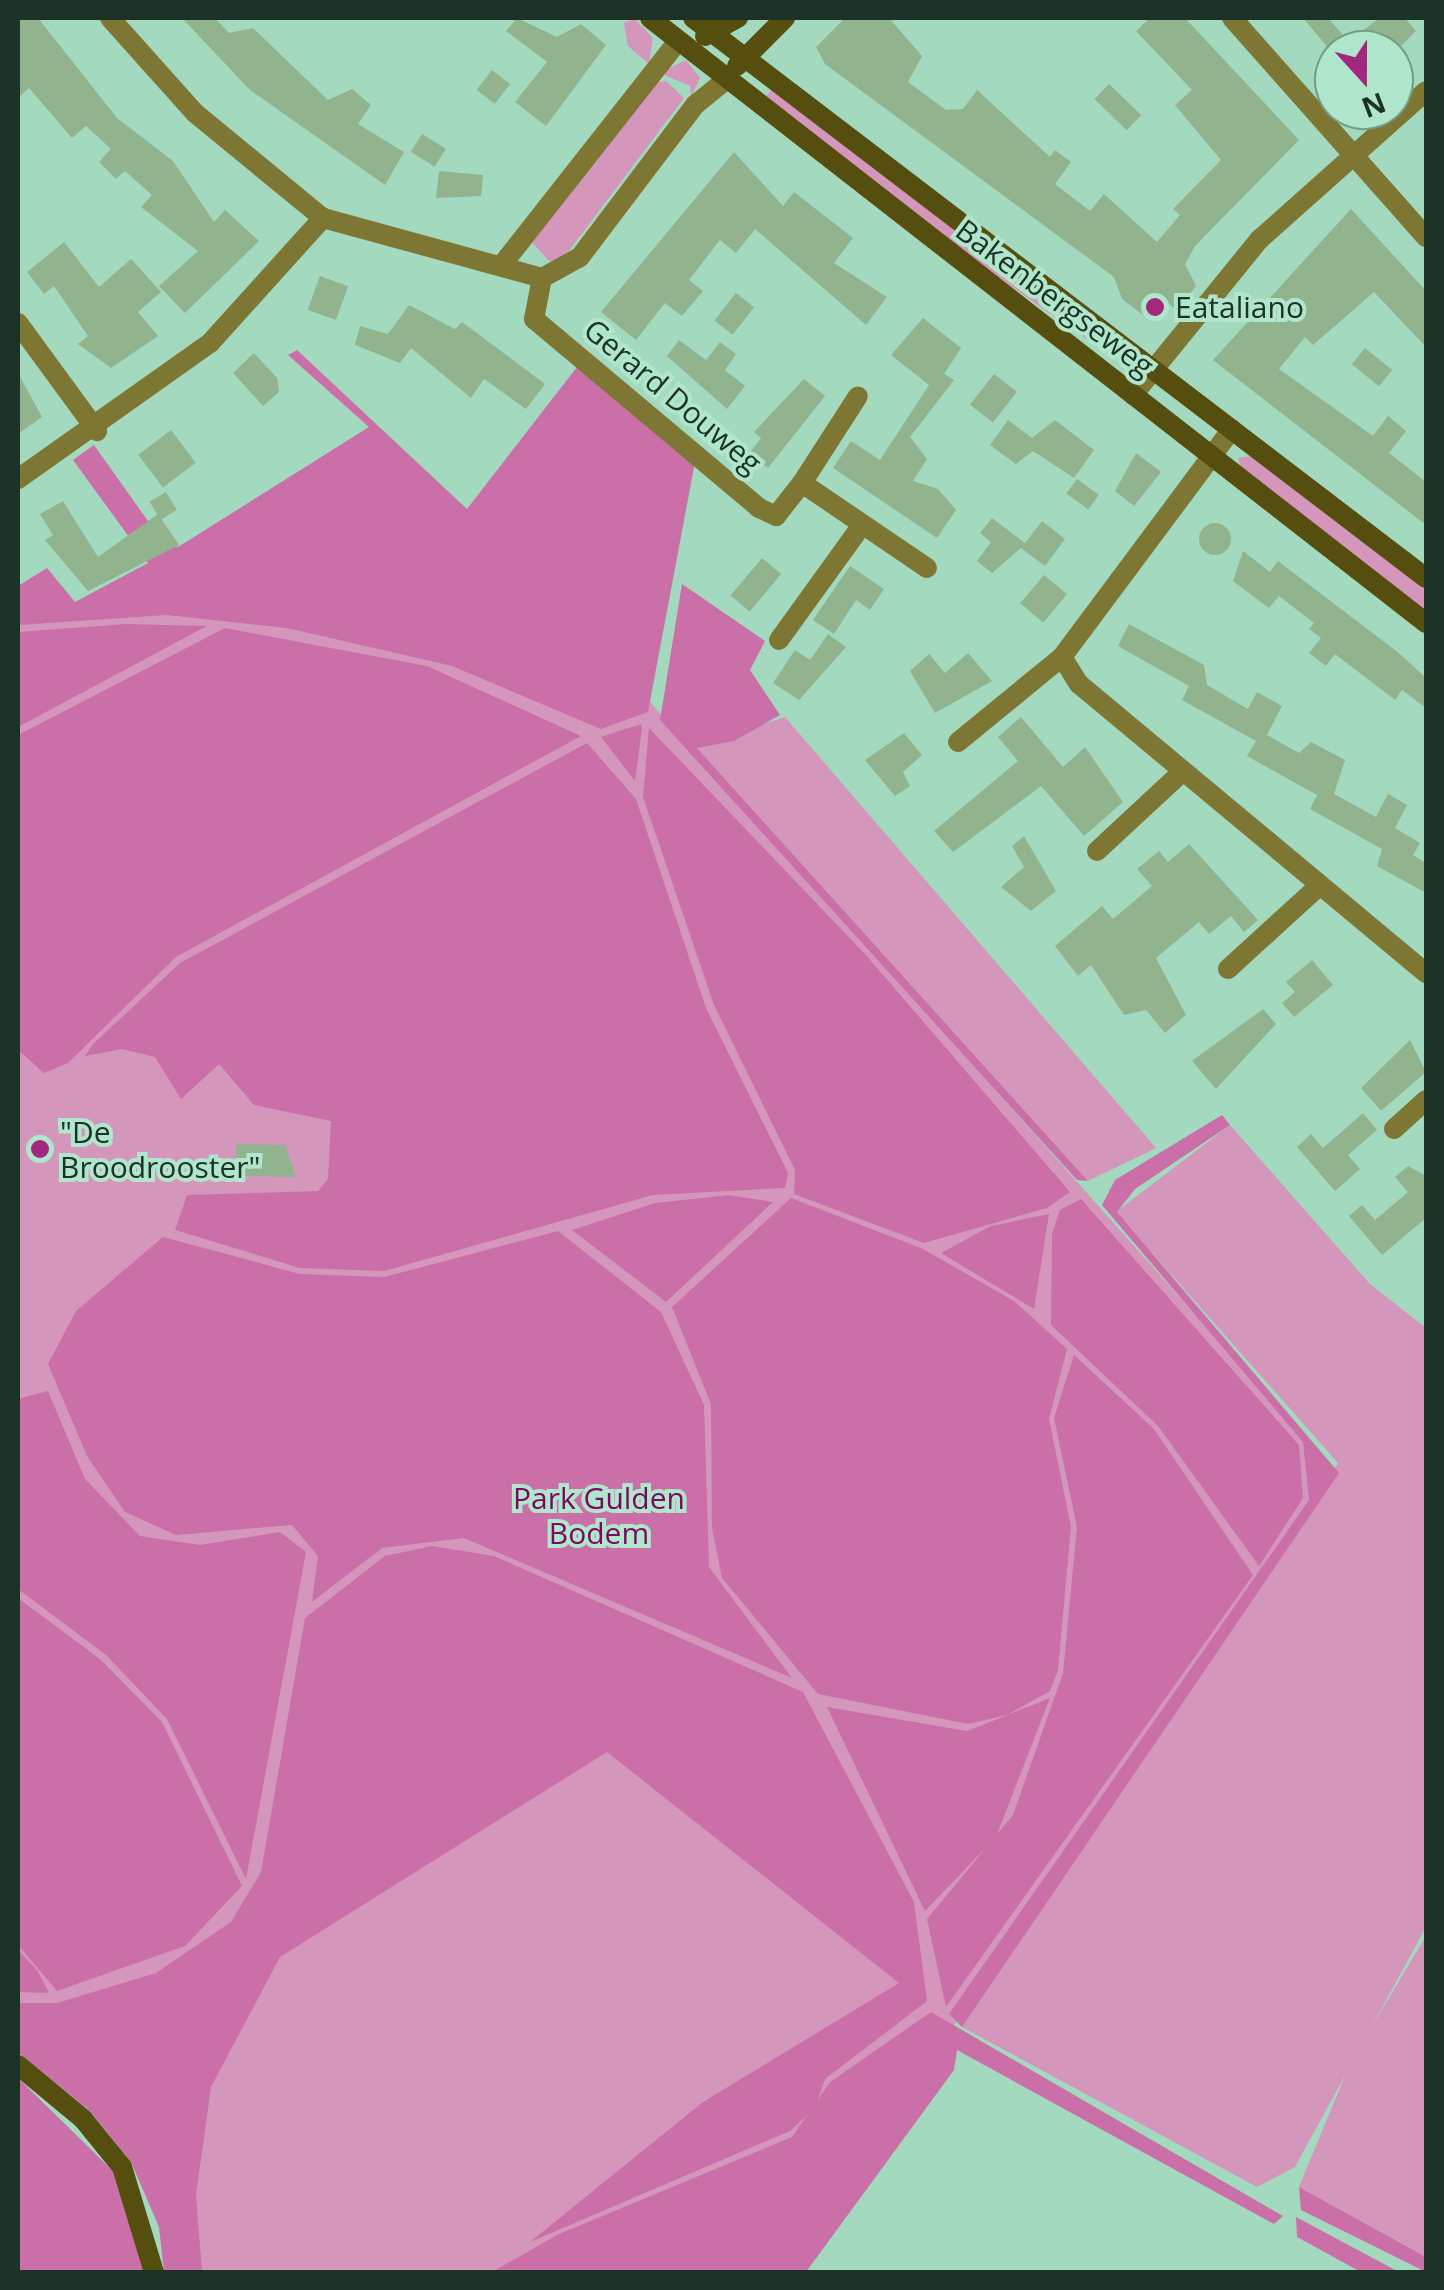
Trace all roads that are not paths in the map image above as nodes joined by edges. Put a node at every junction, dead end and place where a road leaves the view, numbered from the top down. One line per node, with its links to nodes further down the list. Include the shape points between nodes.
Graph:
1 (110, 18): 13 (street, via 195,113)
2 (650, 18): 8 (street, Bakenbergseweg)
3 (693, 18): 7 (street, Bakenbergseweg)
4 (738, 18): 7 (street)
5 (785, 18): 9 (street)
6 (1232, 18): 12 (street)
7 (716, 34): 8 (street); 9 (street, Bakenbergseweg)
8 (678, 41): 10 (street, Bakenbergseweg); 15 (street)
9 (745, 56): 10 (street); 18 (street, Bakenbergseweg)
10 (724, 80): 16 (street, via 695,105 580,256); 19 (street, Bakenbergseweg)
11 (1426, 92): 12 (street)
12 (1355, 149): 14 (street); 18 (street, via 1260,239)
13 (323, 218): 15 (street, via 402,247); 22 (street, via 210,342)
14 (1426, 237)
15 (501, 266): 16 (street)
16 (542, 278): 25 (street, Gerard Douweg, via 534,319 759,508 776,516)
17 (18, 323): 22 (street)
18 (1152, 367): 19 (street); 21 (street, Bakenbergseweg)
19 (1133, 394): 23 (street, Bakenbergseweg)
20 (858, 396): 25 (street, Gerard Douweg)
21 (1232, 429): 23 (street); 28 (street, Bakenbergseweg)
22 (97, 431): 24 (street)
23 (1212, 457): 29 (street, Bakenbergseweg); 31 (street)
24 (18, 479)
25 (802, 483): 26 (street, Gerard Douweg)
26 (862, 525): 27 (street, Gerard Douweg); 30 (street)
27 (928, 568)
28 (1426, 578)
29 (1426, 624)
30 (779, 640)
31 (1062, 658): 32 (street); 33 (street, via 1079,684)
32 (958, 742)
33 (1183, 771): 34 (street); 35 (street)
34 (1097, 851)
35 (1319, 886): 36 (street); 37 (street)
36 (1228, 969)
37 (1426, 972)
38 (1426, 1100): 39 (street)
39 (1394, 1129)
40 (18, 2065): 41 (street, via 83,2119 122,2167)
41 (154, 2272)

